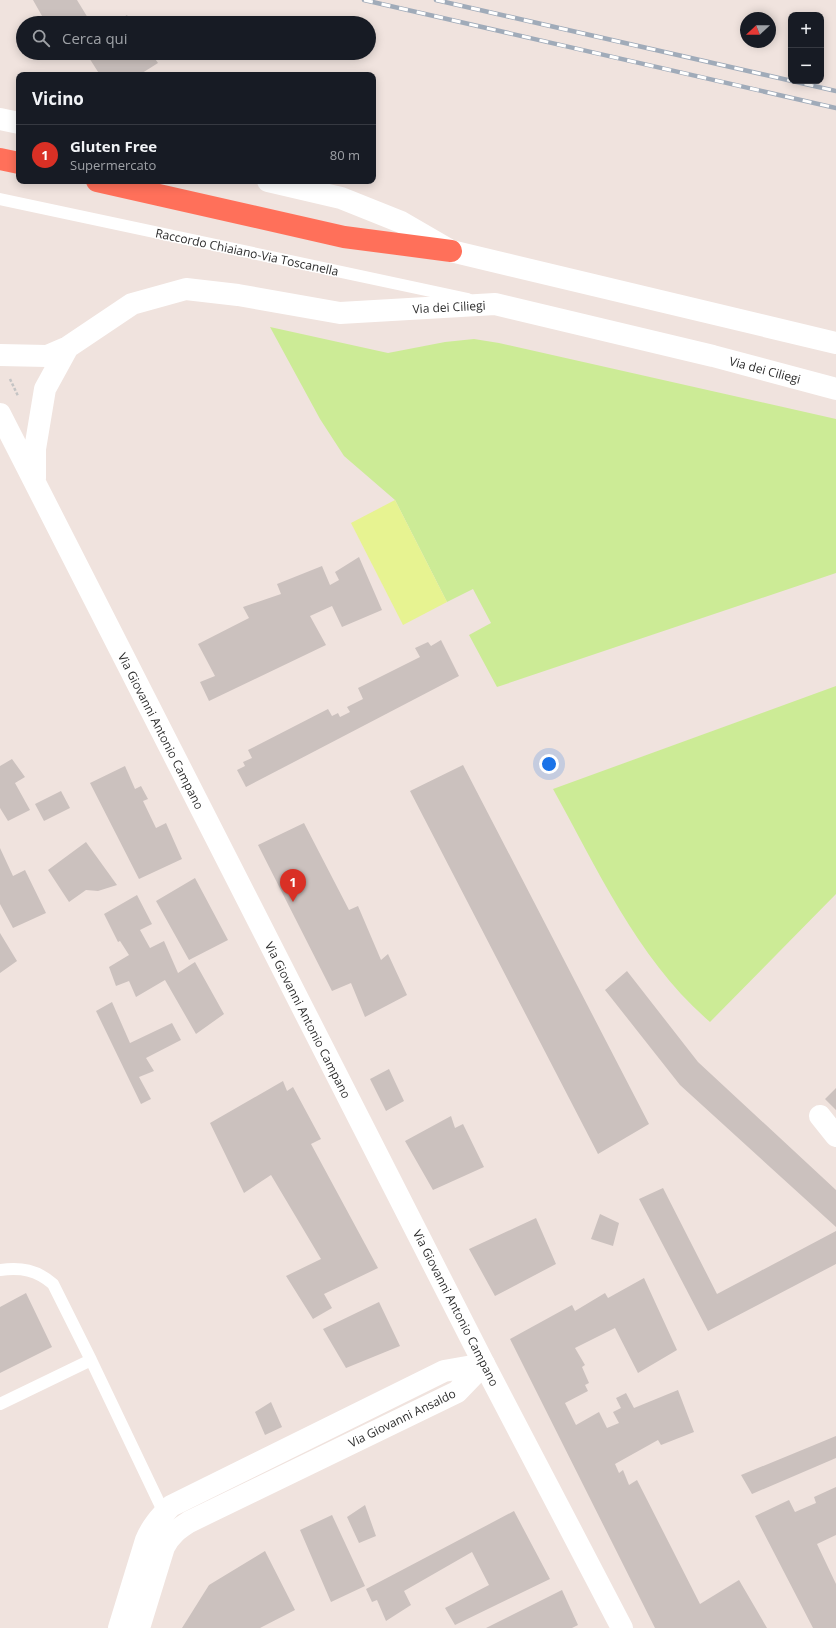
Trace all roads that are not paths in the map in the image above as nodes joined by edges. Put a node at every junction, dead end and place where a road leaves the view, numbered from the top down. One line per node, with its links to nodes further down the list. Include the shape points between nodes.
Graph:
1 (0, 119): 2 (main road)
2 (16, 122)
3 (0, 159): 4 (highway)
4 (16, 162)
5 (110, 184): 8 (highway, via 344,238)
6 (281, 184): 8 (main road, via 341,198 401,222)
7 (0, 199): 9 (lane, Raccordo Chiaiano-Via Toscanella)
8 (451, 251): 10 (main road)
9 (495, 304): 11 (main road, Via dei Ciliegi, via 340,313 238,295 186,289 132,304); 13 (main road, Via dei Ciliegi, via 713,356)
10 (836, 343)
11 (68, 347): 12 (main road, Via dei Ciliegi, via 47,356); 15 (main road, Via dei Ciliegi, via 45,389 35,450)
12 (0, 355)
13 (836, 389)
14 (0, 414): 15 (main road, Via Giovanni Antonio Campano)
15 (35, 483): 20 (main road, Via Giovanni Antonio Campano)
16 (820, 1116): 17 (main road)
17 (836, 1136)
18 (0, 1270): 19 (lane, via 26,1269 53,1284)
19 (91, 1360): 21 (lane); 22 (lane)
20 (484, 1364): 22 (main road, Via Giovanni Ansaldo, via 444,1371 185,1498); 23 (main road, Via Giovanni Antonio Campano); 25 (main road, Via Giovanni Ansaldo, via 457,1392 177,1529 164,1547)
21 (0, 1404)
22 (164, 1513): 24 (main road, Via Giovanni Ansaldo, via 152,1526 146,1540)
23 (618, 1627)
24 (119, 1628)
25 (139, 1628)

